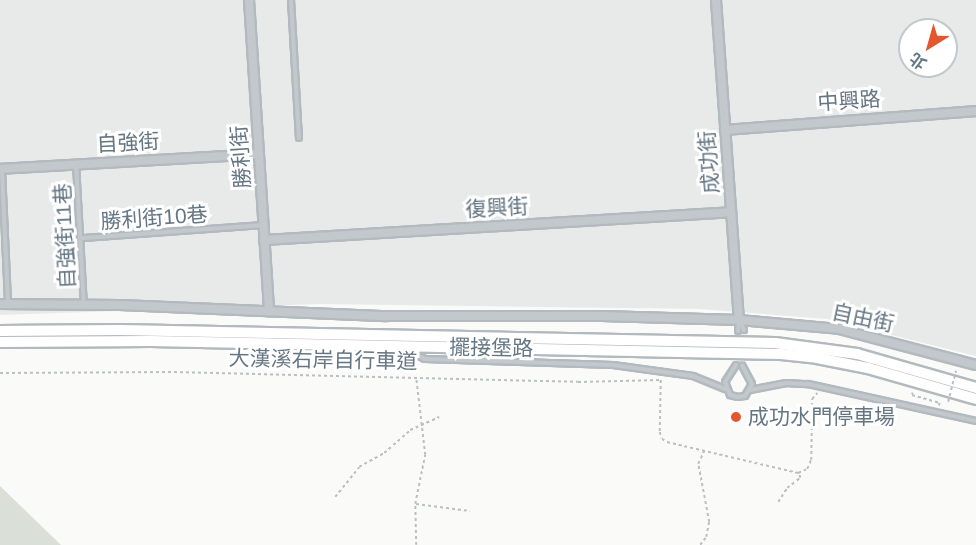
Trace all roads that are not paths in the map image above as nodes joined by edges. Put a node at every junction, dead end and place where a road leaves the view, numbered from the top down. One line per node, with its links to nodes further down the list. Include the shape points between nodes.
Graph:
1 (249, 0): 7 (street, 勝利街)
2 (291, 0): 6 (lane)
3 (716, 0): 5 (street, 成功街)
4 (976, 111): 5 (street, 中興路)
5 (725, 130): 10 (street, 成功街)
6 (299, 138)
7 (258, 154): 8 (street, 自強街); 11 (street, 勝利街)
8 (76, 164): 9 (street, 自強街); 12 (lane, 自強街11巷)
9 (1, 169): 14 (lane)
10 (731, 212): 13 (street, 復興街); 17 (street, 成功街)
11 (263, 224): 12 (lane, 勝利街10巷); 13 (street, 勝利街)
12 (82, 238): 15 (lane, 自強街11巷)
13 (264, 240): 16 (street, 勝利街)
14 (4, 304): 15 (street, 自由街)
15 (84, 306): 16 (street, 自由街)
16 (270, 311): 17 (street, 自由街)
17 (739, 320): 18 (lane, 成功街); 22 (street, 自由街, via 839,329)
18 (741, 330)
19 (0, 331): 25 (street, 擺接堡路, via 775,343 857,354)
20 (0, 342): 21 (street, 擺接堡路)
21 (399, 346): 26 (lane, via 425,359 613,365 693,376); 28 (street, 擺接堡路, via 781,354 867,368)
22 (976, 364)
23 (736, 365): 26 (lane, via 727,376)
24 (742, 365): 27 (lane, via 750,377)
25 (976, 388)
26 (726, 389): 27 (lane, via 738,397)
27 (750, 390): 29 (lane, via 786,383 808,384)
28 (976, 399)
29 (976, 422)

